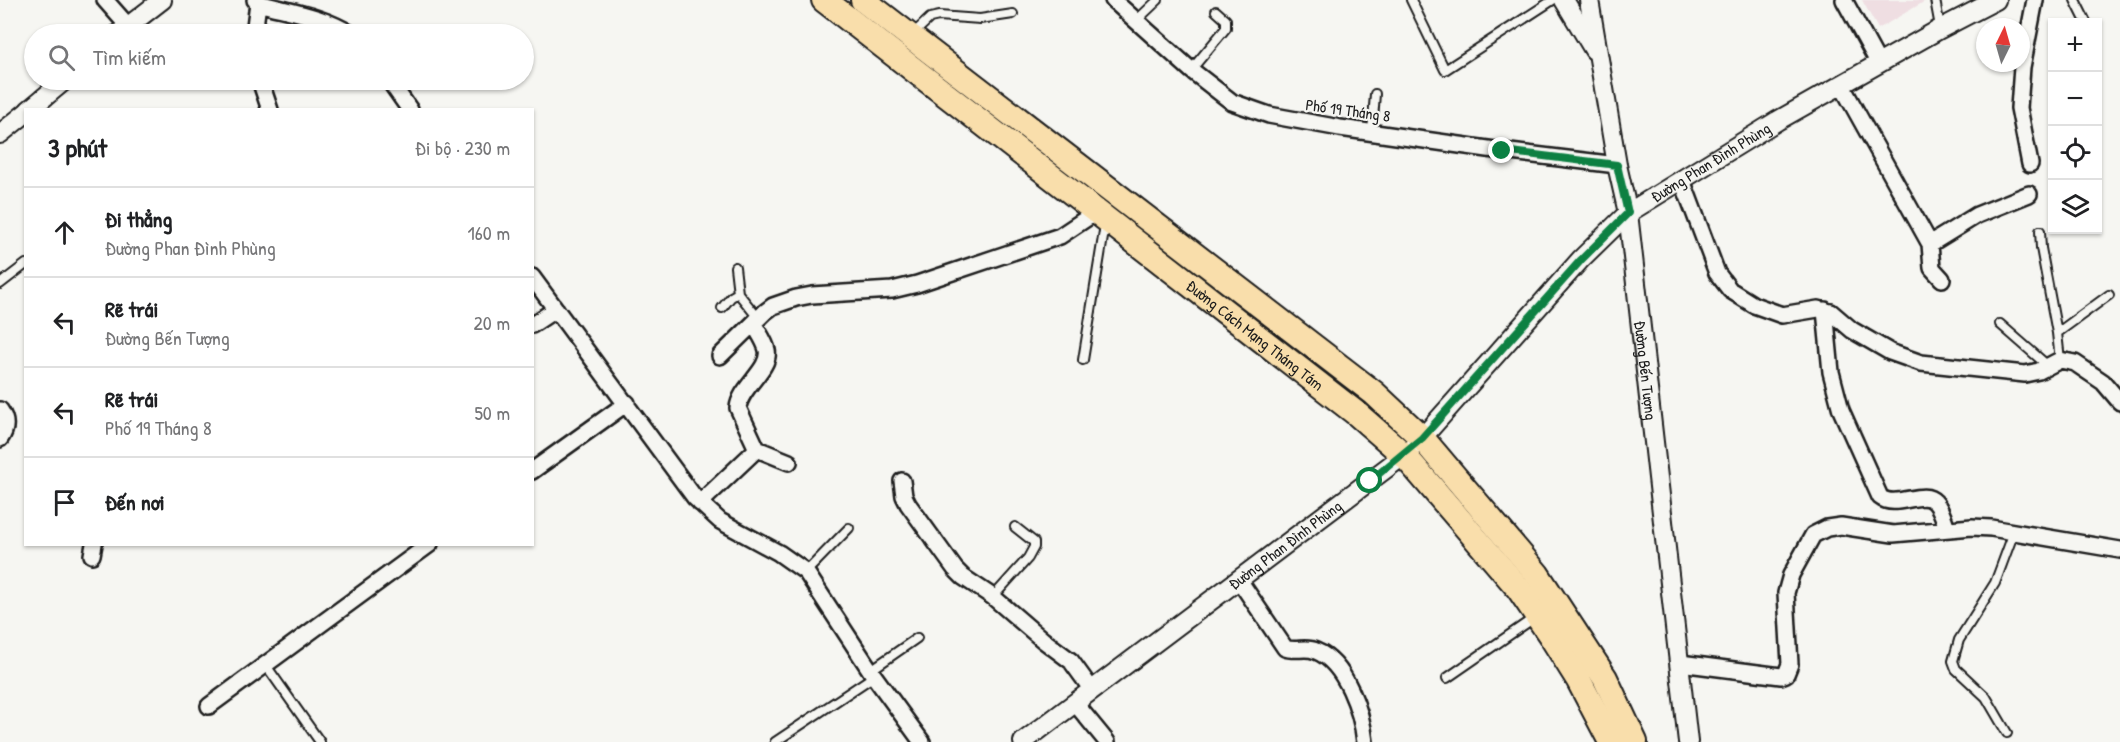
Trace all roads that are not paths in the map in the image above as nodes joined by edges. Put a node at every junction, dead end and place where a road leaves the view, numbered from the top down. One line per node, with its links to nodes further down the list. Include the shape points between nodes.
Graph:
1 (105, 0): 21 (street)
2 (162, 0): 22 (street)
3 (824, 0): 26 (highway, Đường Cách Mạng Tháng Tám)
4 (1113, 0): 20 (street, Phố 19 Tháng 8)
5 (1158, 0): 20 (lane)
6 (1411, 0): 7 (lane, via 1445,70)
7 (1553, 0)
8 (1564, 0): 28 (street)
9 (1844, 0): 29 (street)
10 (1935, 0): 25 (lane)
11 (1996, 0): 25 (street, Đường Phan Đình Phùng)
12 (2035, 0): 42 (street, via 2022,67 2019,108)
13 (2075, 0): 19 (lane)
14 (257, 1): 23 (street); 24 (street)
15 (1589, 2): 28 (street, Đường Bến Tượng)
16 (875, 5): 26 (street); 27 (highway, Đường Cách Mạng Tháng Tám)
17 (1216, 11): 30 (lane, via 1226,20 1226,28)
18 (1013, 14): 27 (lane, via 980,19 930,18)
19 (2084, 18)
20 (1136, 21): 30 (street, Phố 19 Tháng 8)
21 (119, 24)
22 (131, 24)
23 (255, 24)
24 (335, 24)
25 (1940, 29): 29 (street, Đường Phan Đình Phùng)
26 (867, 33): 27 (highway, Đường Cách Mạng Tháng Tám)
27 (904, 47): 47 (highway, Đường Cách Mạng Tháng Tám); 70 (highway, Đường Cách Mạng Tháng Tám, via 1364,386)
28 (1600, 60): 43 (street, Đường Bến Tượng)
29 (1879, 64): 31 (street, Đường Phan Đình Phùng)
30 (1191, 70): 40 (street, Phố 19 Tháng 8, via 1232,102 1269,115)
31 (1842, 86): 44 (street, Đường Phan Đình Phùng); 49 (street)
32 (53, 90): 36 (street)
33 (263, 90): 37 (street)
34 (396, 90): 38 (street)
35 (1375, 94): 40 (lane)
36 (31, 108)
37 (269, 108)
38 (409, 108)
39 (24, 115): 41 (street)
40 (1372, 132): 43 (street, Phố 19 Tháng 8)
41 (0, 134)
42 (2030, 164)
43 (1617, 165): 46 (street, Đường Bến Tượng)
44 (1682, 180): 46 (street, Đường Phan Đình Phùng); 59 (street, via 1717,273 1730,290 1754,305 1782,315)
45 (2029, 194): 49 (street, via 1977,215)
46 (1628, 213): 70 (street, Đường Phan Đình Phùng); 89 (street, Đường Bến Tượng)
47 (1101, 216): 60 (street, via 1060,237 892,290 796,298 773,306); 65 (lane); 73 (highway, Đường Cách Mạng Tháng Tám, via 1357,414)
48 (2040, 231): 63 (lane)
49 (1930, 244): 52 (street, via 1932,268)
50 (24, 266): 54 (lane)
51 (735, 267): 55 (lane)
52 (1942, 279)
53 (534, 280): 58 (street)
54 (0, 284)
55 (738, 293): 57 (lane); 60 (lane)
56 (2109, 295): 63 (lane)
57 (722, 308)
58 (556, 309): 62 (street); 68 (street)
59 (1825, 310): 66 (street, via 1890,352 1921,363 2025,374); 80 (street, via 1831,372 1841,410 1880,497 1893,502 1932,499)
60 (756, 322): 64 (street); 72 (street, via 767,348 767,359 738,408)
61 (2000, 324): 66 (lane)
62 (534, 325)
63 (2057, 333): 66 (lane)
64 (720, 356)
65 (1083, 360)
66 (2054, 363): 67 (street, via 2075,363 2103,382)
67 (2120, 402)
68 (627, 403): 75 (street); 77 (street)
69 (0, 410): 71 (street, via 6,429)
70 (1422, 438): 73 (street, Đường Phan Đình Phùng); 105 (highway, Đường Cách Mạng Tháng Tám, via 1537,574 1605,678)
71 (0, 439)
72 (757, 449): 74 (street); 77 (street)
73 (1404, 455): 85 (street, Đường Phan Đình Phùng); 87 (highway, Đường Cách Mạng Tháng Tám, via 1519,589)
74 (789, 462)
75 (534, 470)
76 (902, 481): 86 (street, via 908,504 955,569)
77 (700, 503): 84 (street, via 720,521)
78 (1015, 527): 86 (lane, via 1034,542 1034,547)
79 (849, 528): 84 (lane)
80 (1947, 528): 81 (street); 89 (street, via 1893,534 1841,526 1813,535 1791,575 1786,593 1790,664 1786,674)
81 (2014, 532): 83 (street); 96 (lane, via 1995,584 1959,640 1953,661 1956,669 1986,697)
82 (427, 546): 90 (street)
83 (2120, 550)
84 (806, 572): 91 (street)
85 (1239, 580): 93 (street, Đường Phan Đình Phùng); 103 (street, via 1284,648 1311,649 1329,659 1357,704)
86 (993, 597): 93 (street, via 1071,661)
87 (1537, 616): 92 (lane); 104 (highway, Đường Cách Mạng Tháng Tám, via 1578,679)
88 (917, 638): 91 (lane)
89 (1680, 663): 97 (street, Đường Bến Tượng)
90 (265, 664): 95 (street); 98 (lane)
91 (873, 673): 99 (lane); 100 (street)
92 (1447, 678)
93 (1092, 690): 94 (street, Đường Phan Đình Phùng)
94 (1075, 703): 101 (street, Đường Phan Đình Phùng); 102 (street)
95 (209, 706)
96 (2007, 733)
97 (1685, 741)
98 (320, 742)
99 (774, 742)
100 (922, 742)
101 (1023, 742)
102 (1107, 742)
103 (1365, 742)
104 (1611, 742)
105 (1635, 742)

